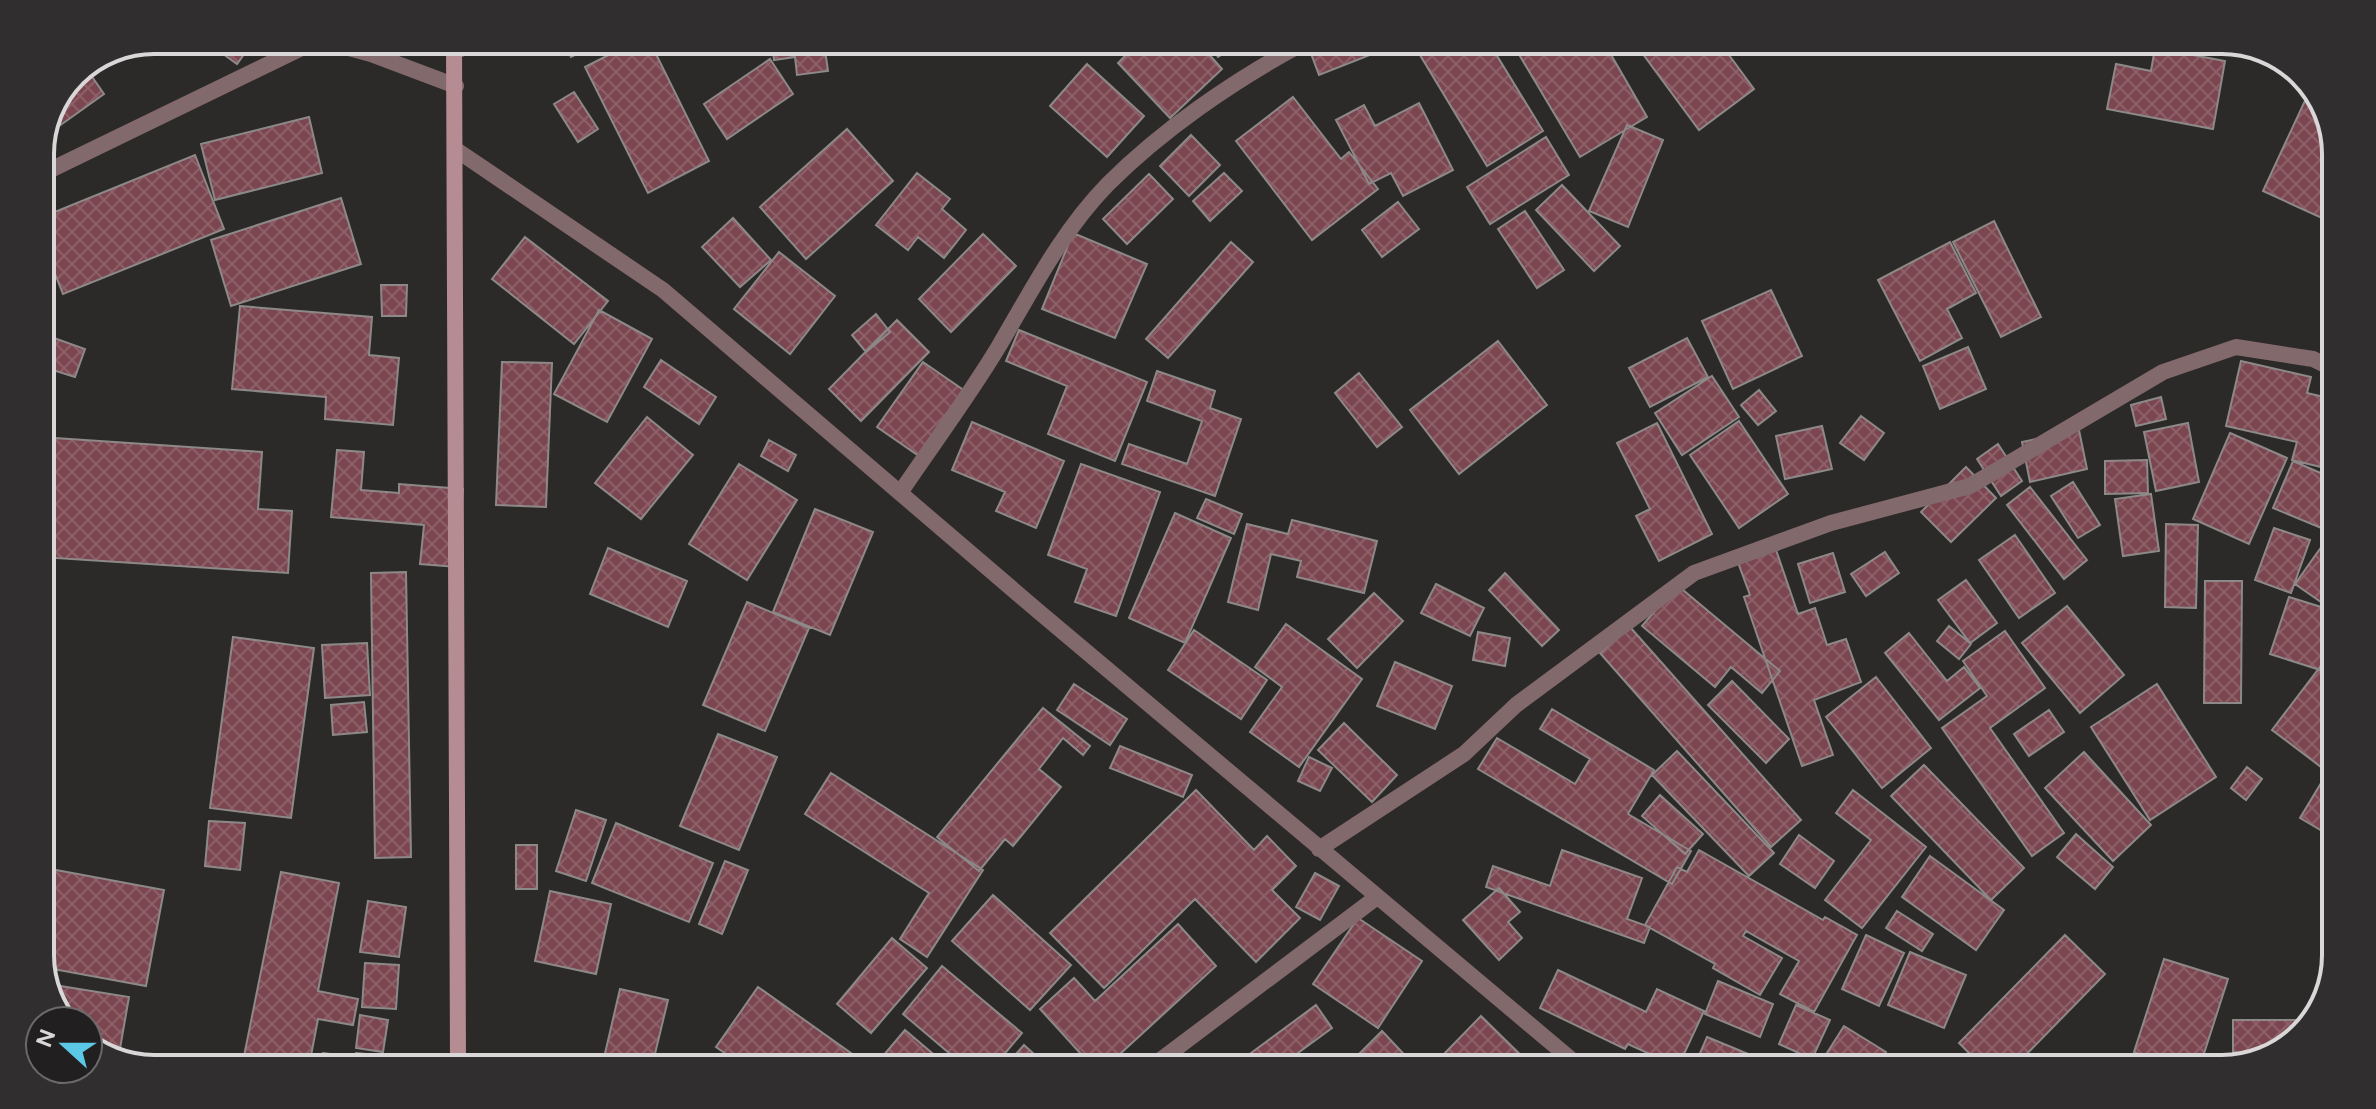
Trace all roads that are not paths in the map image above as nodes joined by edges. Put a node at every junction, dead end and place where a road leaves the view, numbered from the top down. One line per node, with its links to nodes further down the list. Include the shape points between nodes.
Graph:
1 (289, 54): 7 (street)
2 (371, 54): 5 (street)
3 (454, 54): 5 (main road)
4 (1285, 54): 9 (street, via 1195,110 1108,185 1046,262 997,348)
5 (456, 86): 6 (main road)
6 (455, 149): 9 (street, via 663,290); 12 (main road)
7 (54, 168)
8 (2322, 363): 10 (street, via 2236,347 2163,372 1970,486 1831,523 1694,573 1516,705 1464,754)
9 (900, 493): 10 (street)
10 (1319, 849): 11 (street)
11 (1377, 897): 13 (street); 14 (street)
12 (458, 1055)
13 (1167, 1055)
14 (1566, 1055)

